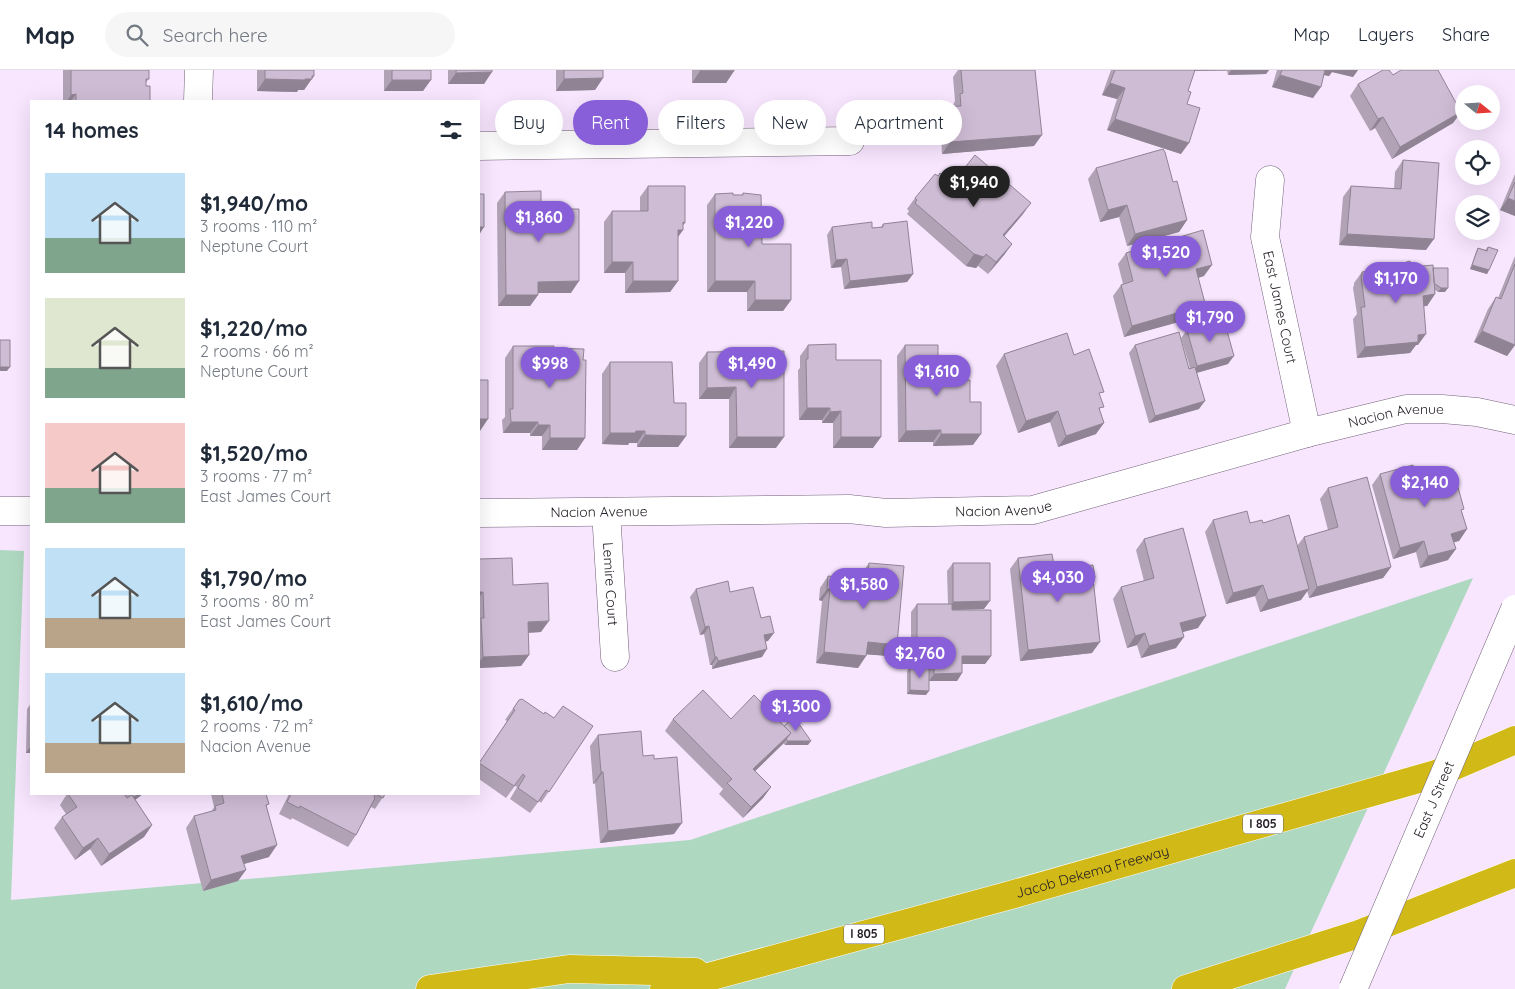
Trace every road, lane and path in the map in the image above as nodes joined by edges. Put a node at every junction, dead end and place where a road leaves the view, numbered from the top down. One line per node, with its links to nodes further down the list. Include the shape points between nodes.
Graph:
1 (199, 70): 2 (street)
2 (198, 100)
3 (836, 141): 4 (street)
4 (480, 146)
5 (1270, 180): 7 (street, East James Court, via 1265,237)
6 (1515, 420): 7 (street, Nacion Avenue, via 1477,412 1406,410)
7 (1307, 433): 10 (street, Nacion Avenue, via 1033,510 886,513 849,508)
8 (0, 511): 9 (street)
9 (30, 511)
10 (606, 512): 11 (street, Nacion Avenue); 13 (street, Lemire Court)
11 (480, 513)
12 (1515, 609): 20 (street, East J Street, bridge)
13 (615, 657)
14 (1515, 740): 16 (highway, Jacob Dekema Freeway / I 805, via 1436,774 1008,896)
15 (1515, 873): 19 (highway, via 1359,934)
16 (721, 973): 17 (highway, via 569,969); 18 (highway, Jacob Dekema Freeway / I 805)
17 (430, 989)
18 (664, 989)
19 (1186, 989)
20 (1353, 989)

